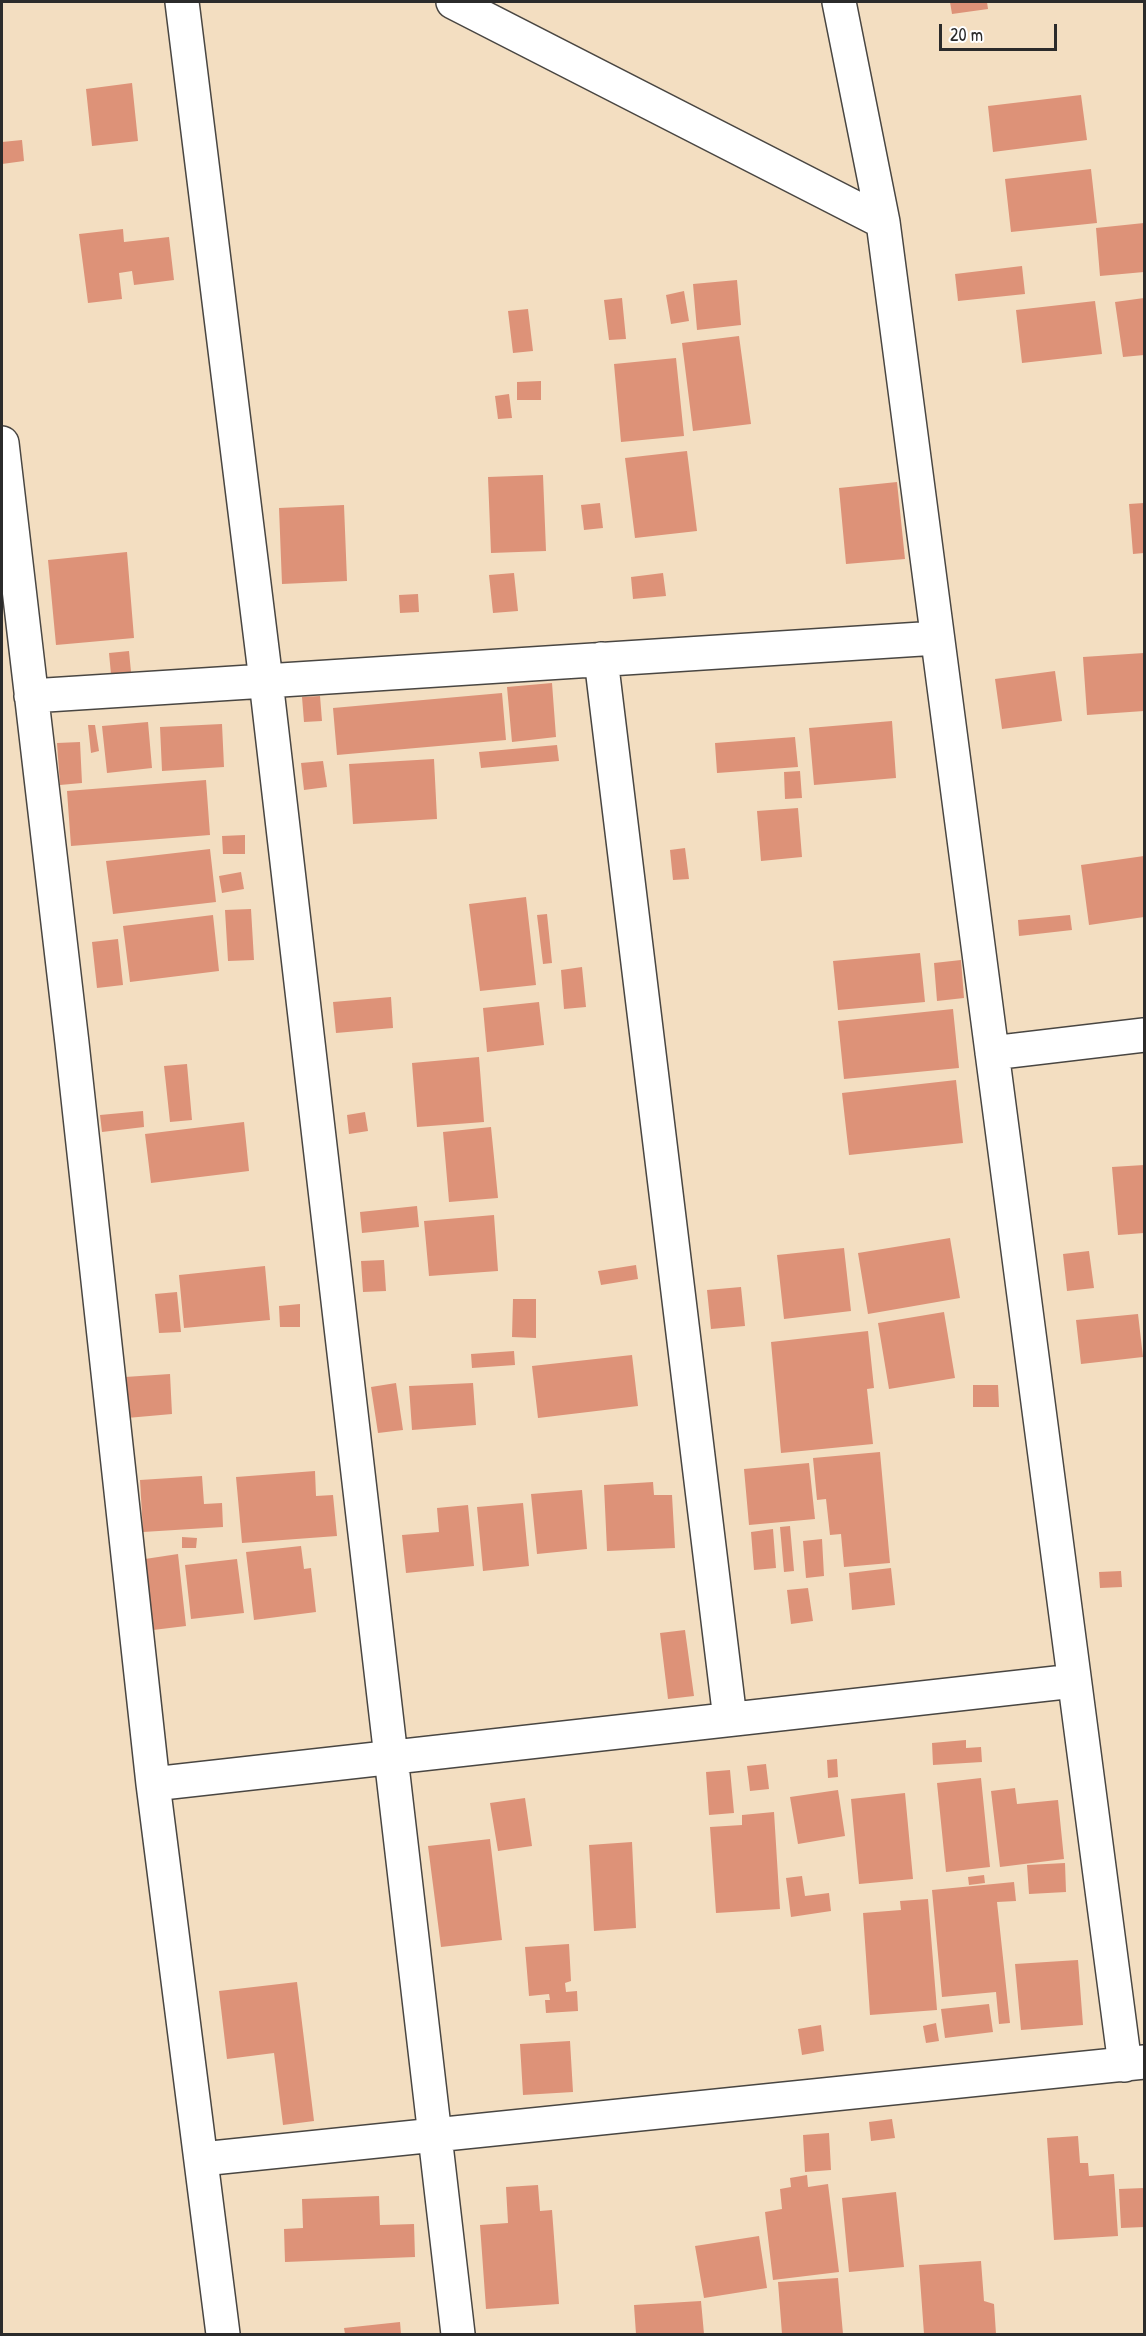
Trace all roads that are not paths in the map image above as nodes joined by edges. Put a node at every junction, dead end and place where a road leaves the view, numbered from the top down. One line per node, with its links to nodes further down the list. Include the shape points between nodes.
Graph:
1 (182, 2): 8 (street)
2 (453, 2): 4 (street)
3 (838, 2): 4 (street)
4 (883, 222): 6 (street)
5 (2, 443): 9 (street)
6 (937, 638): 7 (street); 11 (street)
7 (601, 659): 8 (street); 13 (street)
8 (266, 681): 9 (street); 14 (street)
9 (31, 696): 15 (street)
10 (1144, 1035): 11 (street)
11 (992, 1053): 12 (street)
12 (1074, 1681): 13 (street); 16 (street)
13 (730, 1719): 14 (street)
14 (390, 1757): 15 (street); 17 (street)
15 (153, 1784): 18 (street)
16 (1135, 2064): 17 (street)
17 (434, 2135): 18 (street); 20 (street)
18 (202, 2159): 19 (street)
19 (223, 2334)
20 (458, 2334)

